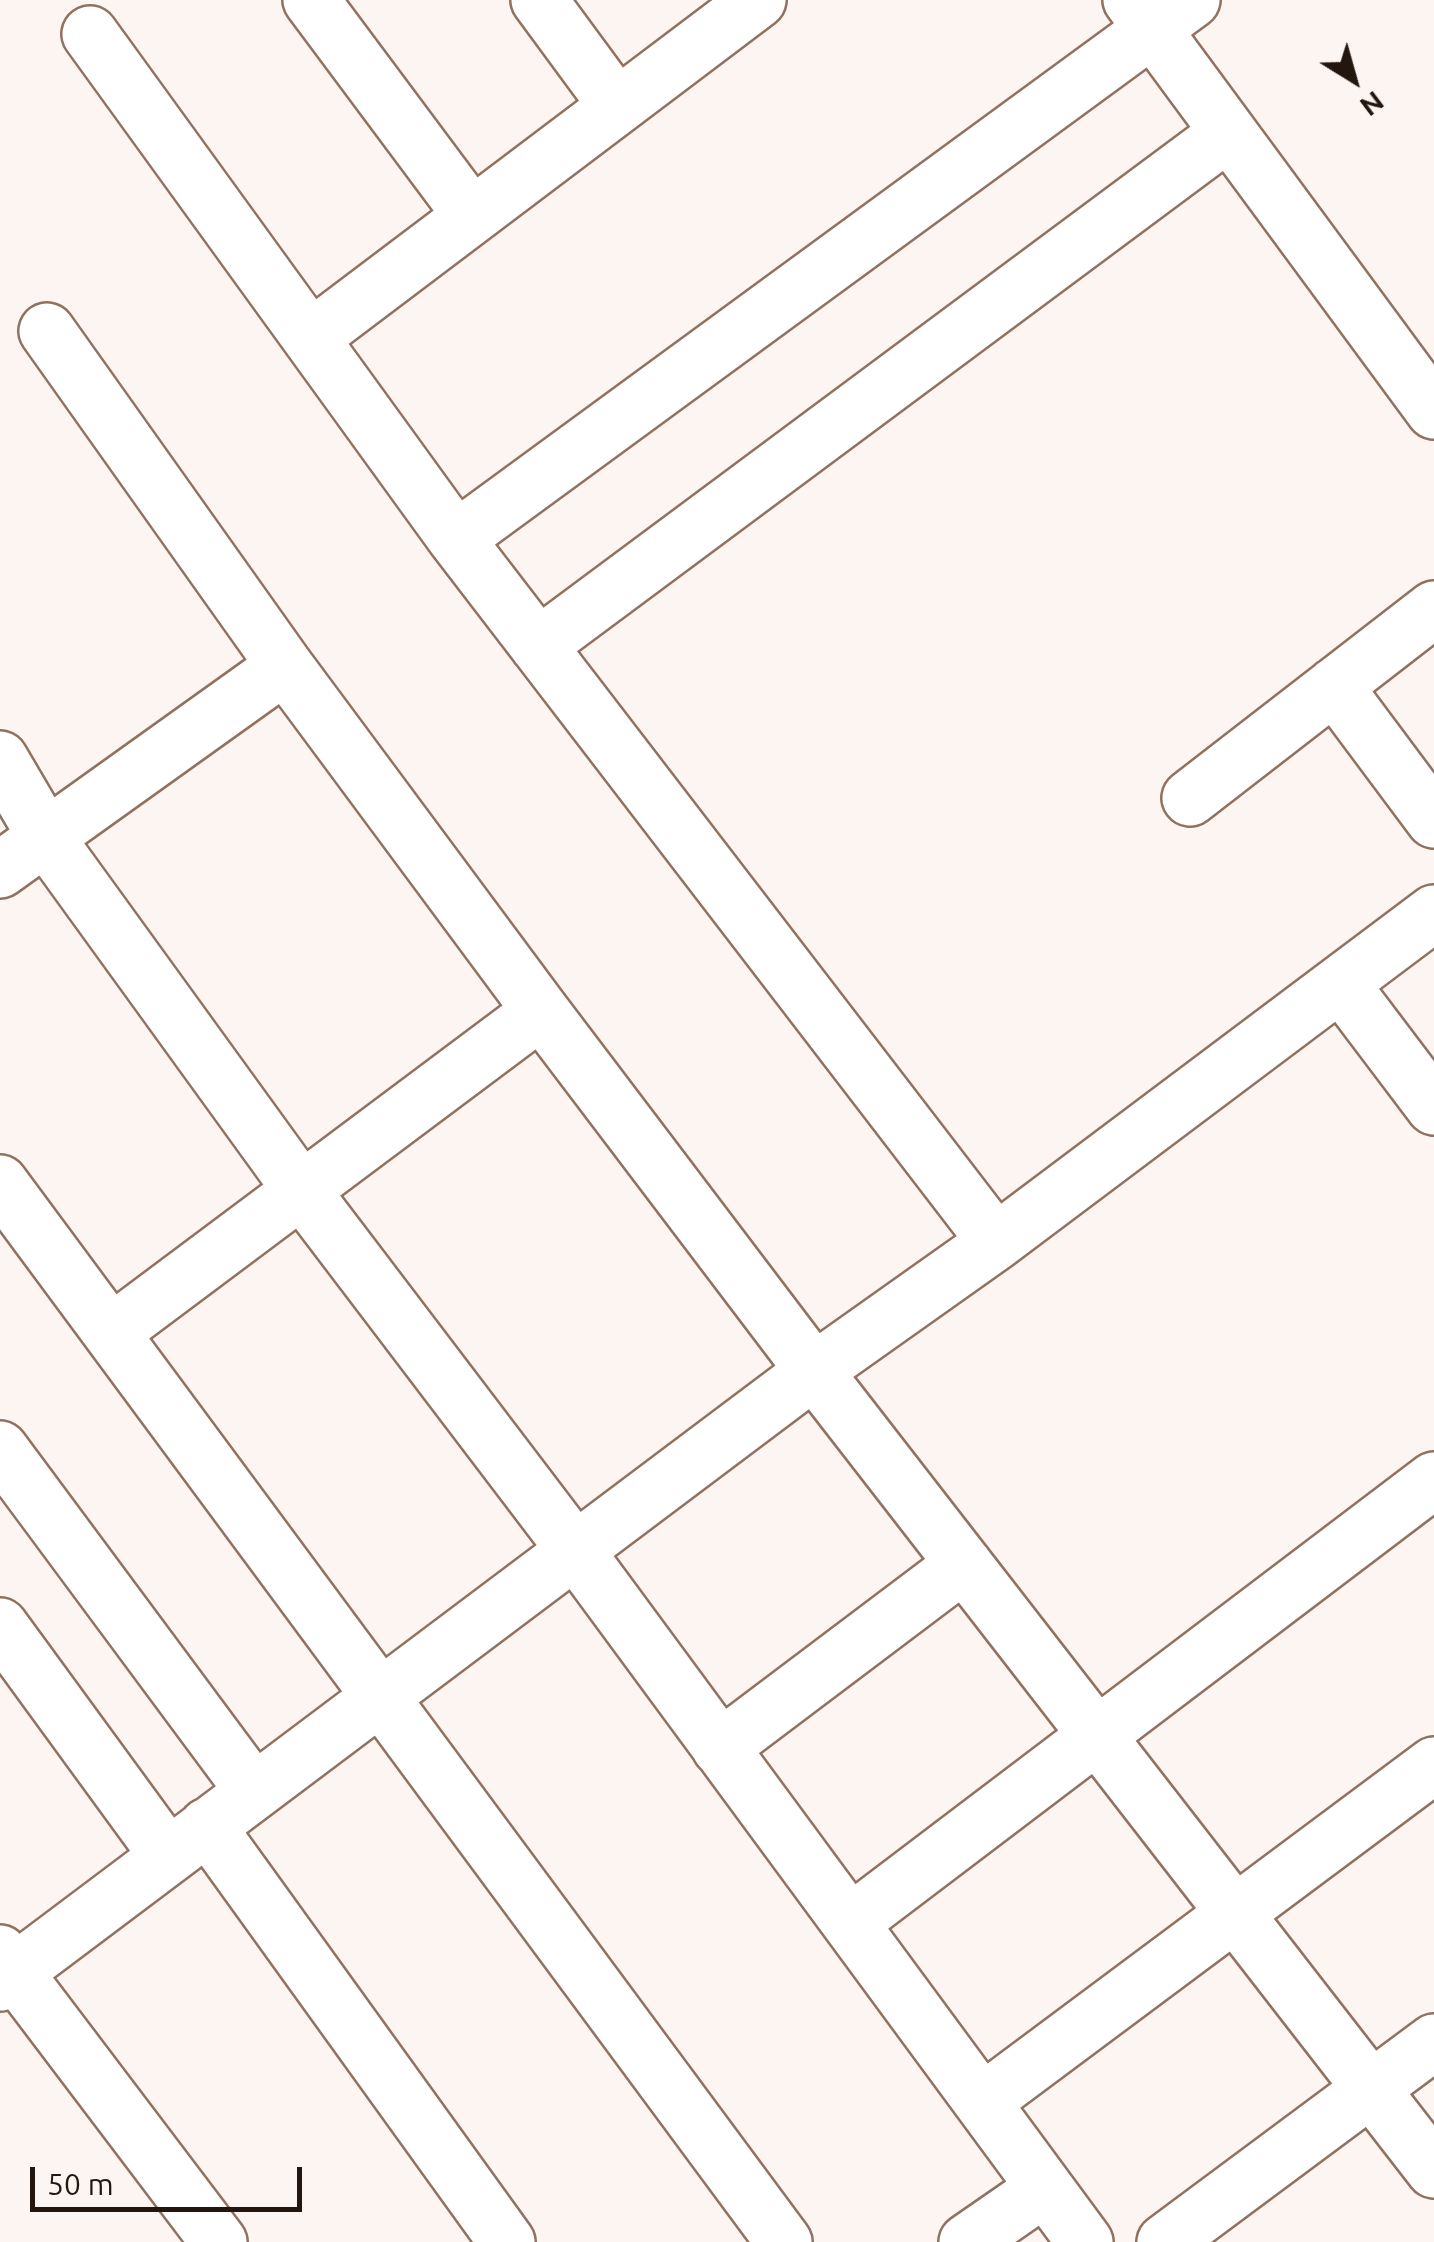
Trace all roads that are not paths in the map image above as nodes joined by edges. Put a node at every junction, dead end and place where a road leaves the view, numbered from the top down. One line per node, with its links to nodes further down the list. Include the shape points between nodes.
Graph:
1 (311, 0): 8 (street)
2 (539, 0): 6 (street)
3 (758, 0): 6 (street)
4 (1158, 10): 7 (street); 12 (street)
5 (90, 34): 10 (street)
6 (617, 106): 8 (street)
7 (1228, 133): 11 (street); 14 (street)
8 (472, 216): 10 (street)
9 (47, 331): 15 (street)
10 (312, 338): 12 (street)
11 (1434, 412)
12 (456, 540): 14 (street)
13 (1434, 609): 16 (street)
14 (538, 646): 28 (street)
15 (285, 666): 20 (street); 24 (street)
16 (1334, 686): 18 (street); 19 (street)
17 (0, 759): 20 (street)
18 (1190, 798)
19 (1434, 820)
20 (47, 839): 21 (street); 27 (street)
21 (0, 870)
22 (1434, 913): 23 (street)
23 (1341, 984): 25 (street); 28 (street)
24 (541, 1011): 27 (street); 30 (street)
25 (1434, 1108)
26 (0, 1183): 29 (street)
27 (302, 1191): 29 (street); 33 (street)
28 (996, 1242): 30 (street)
29 (112, 1332): 36 (street)
30 (814, 1371): 33 (street); 34 (street)
31 (0, 1449): 40 (street)
32 (1434, 1480): 37 (street)
33 (575, 1550): 36 (street); 38 (street)
34 (964, 1564): 37 (street); 38 (street)
35 (0, 1626): 41 (street)
36 (381, 1695): 40 (street); 52 (street)
37 (1097, 1735): 42 (street); 43 (street)
38 (720, 1748): 43 (street)
39 (1434, 1765): 42 (street)
40 (254, 1790): 41 (street)
41 (188, 1841): 44 (street); 51 (street)
42 (1236, 1914): 46 (street); 47 (street)
43 (850, 1923): 47 (street)
44 (5, 1970): 50 (street)
45 (1434, 2042): 46 (street)
46 (1371, 2088): 48 (street); 55 (street)
47 (982, 2102): 49 (street)
48 (1434, 2170)
49 (1045, 2188): 53 (street); 54 (street)
50 (218, 2242)
51 (506, 2242)
52 (784, 2242)
53 (966, 2242)
54 (1085, 2242)
55 (1164, 2242)

